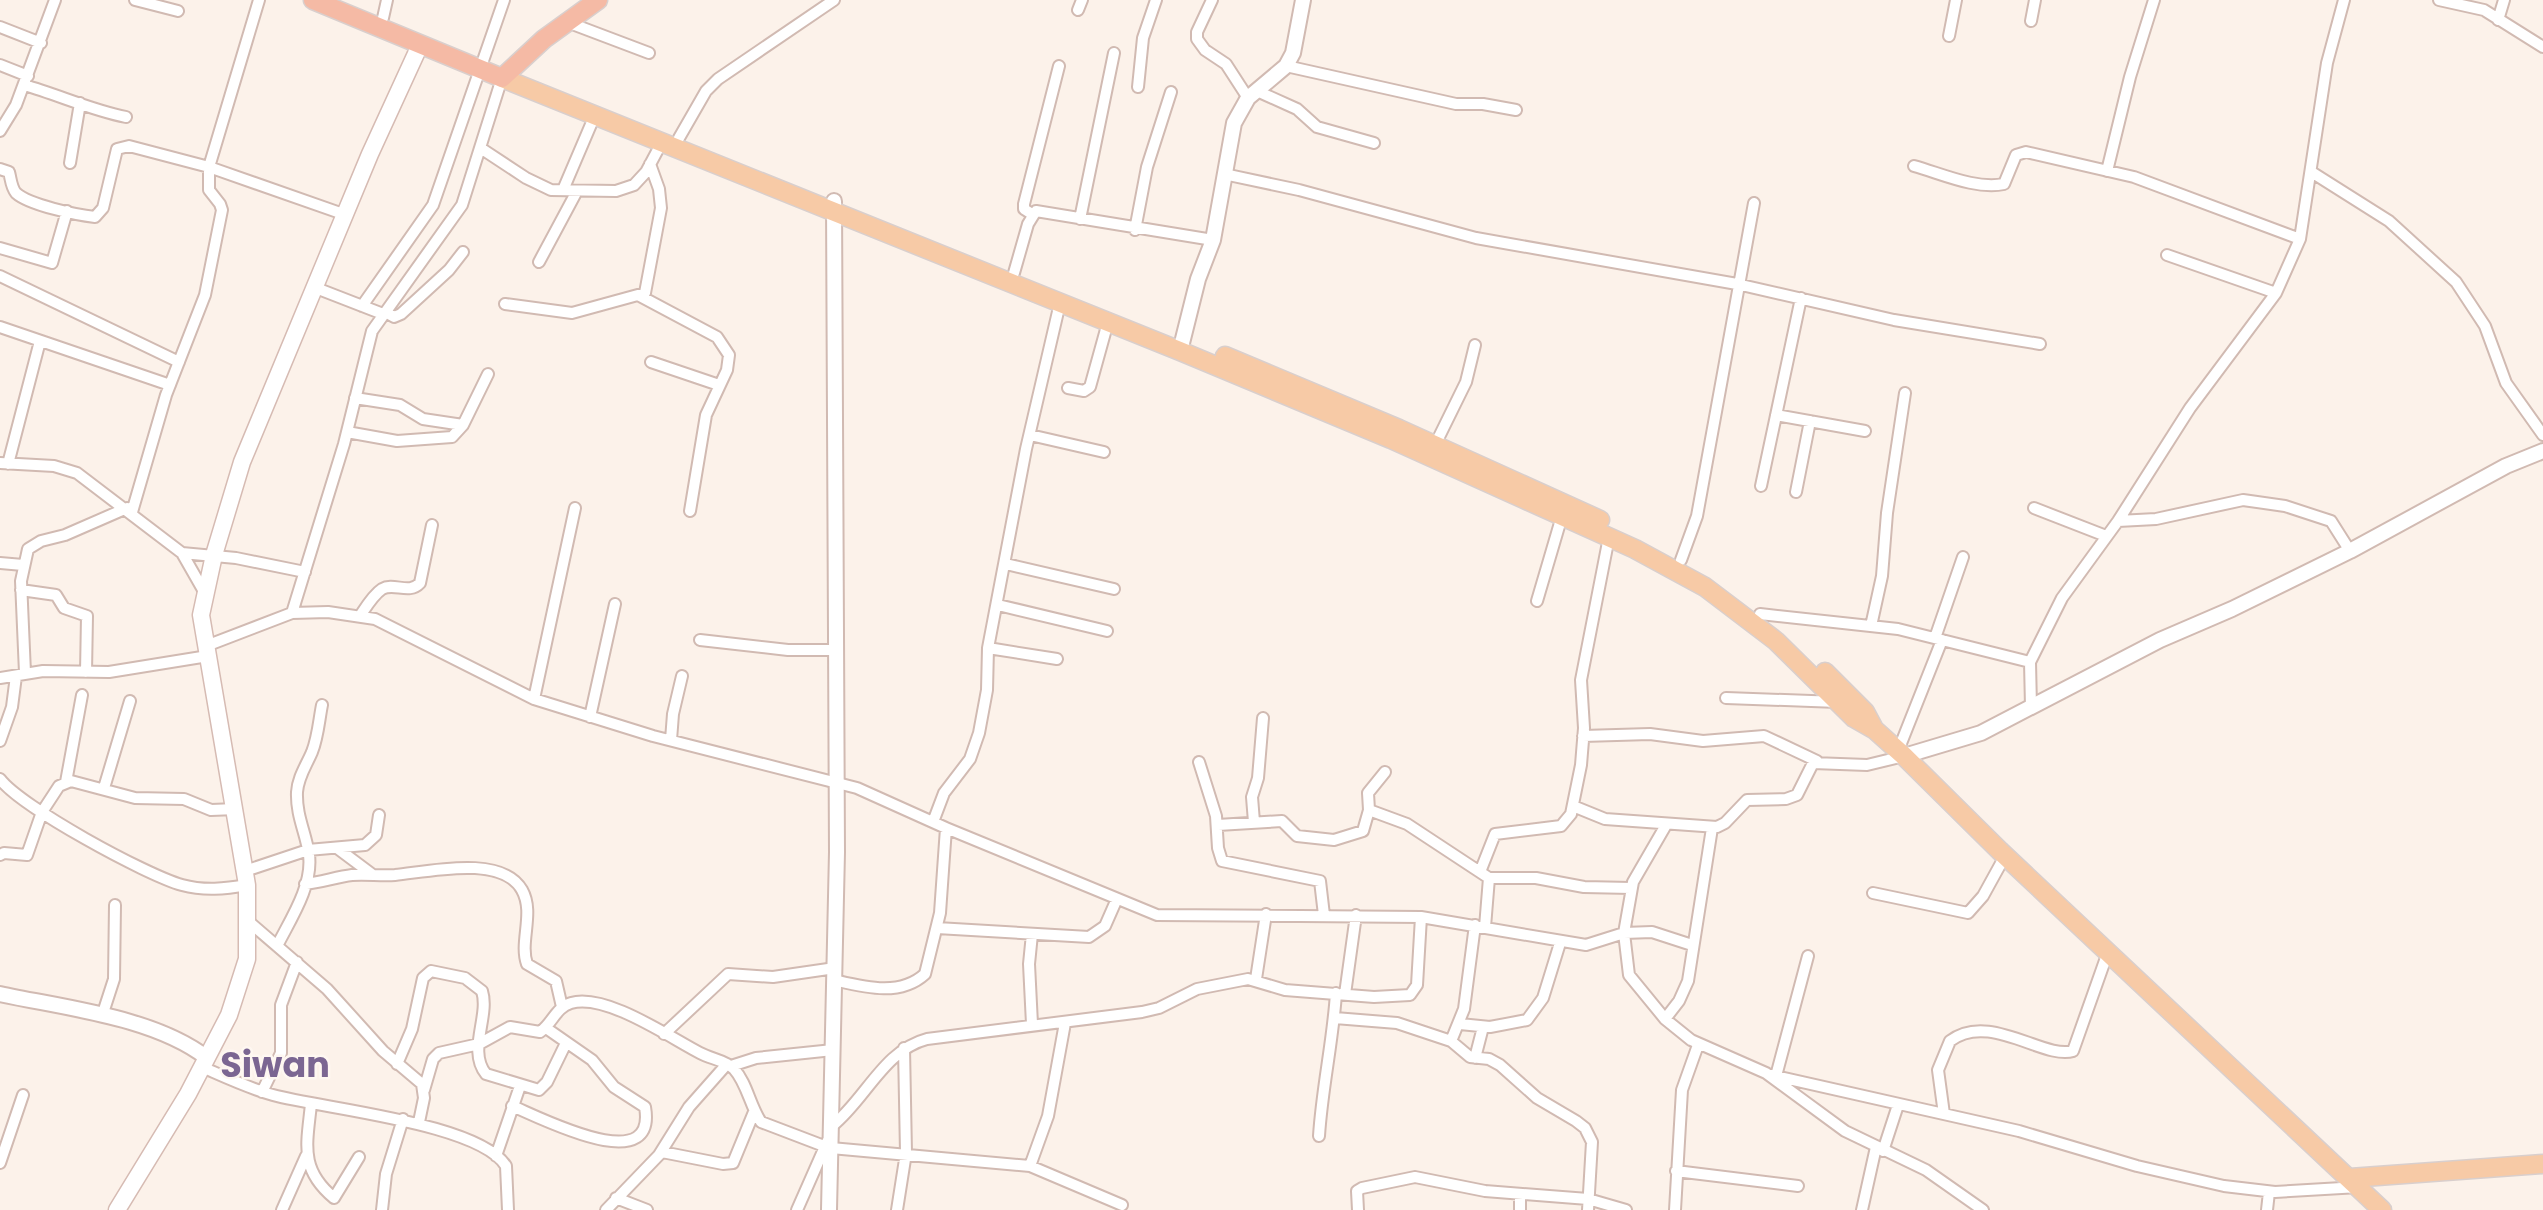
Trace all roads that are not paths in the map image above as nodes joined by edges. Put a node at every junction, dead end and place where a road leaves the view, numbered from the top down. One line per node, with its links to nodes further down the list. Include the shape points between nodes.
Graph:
1 (55, 0): 26 (street)
2 (135, 0): 19 (street)
3 (259, 0): 51 (street)
4 (313, 0): 27 (highway)
5 (339, 0): 20 (highway)
6 (387, 0): 20 (street)
7 (504, 0): 31 (street)
8 (598, 0): 23 (highway)
9 (834, 0): 45 (street, via 718,79)
10 (1156, 0): 37 (street, via 1143,38)
11 (1212, 0): 39 (street, via 1197,39 1227,64)
12 (1303, 0): 34 (street, via 1293,53)
13 (1956, 0): 25 (street)
14 (2035, 0): 21 (street)
15 (2154, 0): 53 (street)
16 (2344, 0): 54 (street, via 2327,63)
17 (2439, 0): 22 (street, via 2484,10)
18 (2504, 0): 22 (street)
19 (178, 11)
20 (383, 18): 31 (highway)
21 (2031, 20)
22 (2498, 20): 28 (street)
23 (567, 22): 29 (street); 35 (highway)
24 (0, 27): 26 (street)
25 (1949, 36)
26 (41, 43): 36 (street)
27 (420, 44): 31 (highway); 62 (main road)
28 (2543, 47)
29 (649, 53)
30 (1114, 53): 63 (street)
31 (480, 64): 35 (highway); 80 (street, via 433,205)
32 (0, 65): 36 (street)
33 (1059, 66): 61 (street, via 1024,204)
34 (1286, 66): 39 (street); 41 (street, via 1456,104)
35 (506, 74): 42 (main road); 45 (main road); 47 (street)
36 (26, 80): 40 (street); 44 (street)
37 (1138, 87)
38 (1171, 92): 64 (street, via 1147,167)
39 (1252, 94): 46 (street, via 1297,109 1317,127); 55 (street, via 1234,122)
40 (80, 103): 43 (street); 48 (street)
41 (1516, 110)
42 (595, 115): 45 (main road); 56 (street)
43 (126, 117)
44 (0, 131)
45 (671, 140): 49 (street); 59 (main road)
46 (1374, 143)
47 (482, 149): 56 (street, via 533,182); 81 (street, via 462,205)
48 (70, 163)
49 (650, 164): 57 (street, via 626,190); 76 (street, via 661,208 646,289)
50 (1914, 166): 53 (street, via 1997,186 2004,184 2020,152)
51 (209, 167): 60 (street, via 121,147 100,214); 62 (street); 88 (street, via 209,190 220,204 221,216 205,295)
52 (0, 169): 60 (street, via 9,172 20,196)
53 (2107, 171): 65 (street)
54 (2313, 173): 65 (street); 102 (street, via 2389,221 2456,282 2485,326 2506,383)
55 (1224, 174): 66 (street); 73 (street, via 1465,236)
56 (563, 190): 57 (street)
57 (577, 191): 70 (street)
58 (1754, 203): 73 (street)
59 (834, 206): 71 (main road); 78 (main road); 141 (street)
60 (67, 211): 67 (street, via 52,263)
61 (1032, 214): 63 (street, via 1040,211); 71 (street)
62 (345, 215): 74 (main road)
63 (1080, 219): 64 (street)
64 (1135, 230): 66 (street)
65 (2300, 239): 75 (street)
66 (1213, 240): 86 (street)
67 (0, 248)
68 (463, 252): 81 (street, via 401,314)
69 (2167, 255): 75 (street)
70 (539, 262)
71 (1014, 273): 86 (main road)
72 (0, 276): 88 (street)
73 (1737, 284): 77 (street); 122 (street, via 1697,516)
74 (316, 288): 80 (street); 120 (main road, via 242,462)
75 (2276, 293): 114 (street, via 2190,408)
76 (640, 296): 79 (street, via 572,313); 92 (street, via 722,340 729,355)
77 (1801, 298): 85 (street, via 1894,320); 96 (street)
78 (1060, 303): 82 (main road); 101 (street)
79 (505, 304)
80 (362, 306): 81 (street)
81 (384, 313): 95 (street, via 372,331)
82 (1108, 322): 86 (main road); 93 (street, via 1090,387 1084,391)
83 (0, 327): 84 (street)
84 (40, 341): 91 (street); 106 (street)
85 (2040, 344)
86 (1181, 345): 103 (main road); 113 (main road)
87 (1475, 345): 103 (street, via 1466,382)
88 (179, 362): 91 (street)
89 (651, 362): 92 (street)
90 (488, 374): 98 (street)
91 (170, 385): 111 (street)
92 (719, 385): 112 (street, via 706,415)
93 (1068, 388)
94 (1905, 393): 136 (street, via 1886,513 1882,576)
95 (355, 398): 98 (street, via 400,405 423,419); 100 (street)
96 (1776, 415): 97 (street); 107 (street)
97 (1810, 421): 99 (street); 108 (street)
98 (463, 425): 100 (street, via 452,437 407,442)
99 (1865, 430)
100 (347, 432): 126 (street)
101 (1030, 435): 105 (street); 124 (street)
102 (2543, 435)
103 (1435, 445): 122 (main road)
104 (2543, 451): 118 (street, via 2505,466)
105 (1104, 452)
106 (4, 464): 111 (street, via 65,468)
107 (1761, 486)
108 (1796, 492)
109 (575, 508): 151 (street)
110 (2034, 508): 116 (street)
111 (129, 510): 119 (street); 125 (street, via 33,545)
112 (690, 511)
113 (1562, 516): 117 (main road); 130 (street)
114 (2118, 521): 116 (street); 118 (street, via 2257,501 2331,521)
115 (432, 525): 135 (street, via 420,583 410,589 381,590)
116 (2106, 536): 144 (street, via 2062,598)
117 (1609, 537): 153 (main road, via 1678,571 1725,601 1776,640); 159 (street, via 1581,680)
118 (2350, 551): 155 (street, via 2160,640)
119 (182, 553): 120 (street); 129 (street)
120 (214, 555): 126 (street); 129 (main road)
121 (1963, 557): 138 (street)
122 (1681, 560): 134 (main road)
123 (0, 562): 125 (street)
124 (1006, 564): 127 (street); 132 (street)
125 (23, 565): 128 (street)
126 (305, 572): 133 (street)
127 (1114, 589)
128 (21, 590): 145 (street, via 56,595 64,608 87,616); 146 (street)
129 (206, 594): 142 (main road, via 201,615)
130 (1536, 601)
131 (615, 604): 156 (street)
132 (998, 605): 137 (street); 140 (street)
133 (292, 613): 135 (street); 142 (street)
134 (1760, 614): 136 (street); 158 (main road, via 1846,692)
135 (360, 616): 151 (street, via 388,624)
136 (1871, 626): 138 (street)
137 (1107, 631)
138 (1938, 639): 144 (street); 162 (street)
139 (700, 640): 141 (street, via 788,650)
140 (988, 648): 143 (street); 175 (street, via 986,701 975,746 944,793)
141 (836, 650): 167 (street)
142 (207, 651): 145 (street); 171 (main road)
143 (1057, 659)
144 (2030, 662): 155 (street)
145 (86, 672): 146 (street)
146 (20, 675): 148 (street); 161 (street)
147 (682, 676): 160 (street)
148 (0, 678)
149 (82, 695): 168 (street)
150 (1726, 698): 153 (street)
151 (534, 699): 156 (street)
152 (130, 701): 169 (street)
153 (1838, 702): 158 (main road)
154 (322, 705): 182 (street, via 315,743 297,792 298,820)
155 (2031, 708): 162 (street, via 1981,733)
156 (590, 717): 160 (street)
157 (1263, 718): 176 (street, via 1252,797)
158 (1875, 730): 162 (main road)
159 (1583, 736): 163 (street, via 1650,734 1703,741 1764,736); 170 (street)
160 (671, 740): 167 (street)
161 (0, 741)
162 (1901, 753): 163 (street, via 1867,765); 184 (main road)
163 (1817, 761): 180 (street, via 1792,798 1747,800 1725,824)
164 (1199, 762): 177 (street)
165 (1385, 772): 172 (street, via 1368,793)
166 (0, 779): 173 (street)
167 (837, 781): 175 (street); 208 (street)
168 (66, 782): 169 (street); 173 (street)
169 (104, 788): 171 (street, via 135,798 184,799 211,810)
170 (1573, 806): 178 (street, via 1605,819); 186 (street, via 1561,826 1495,834)
171 (236, 808): 187 (main road)
172 (1369, 810): 176 (street, via 1363,831 1334,840 1297,836 1282,821); 186 (street, via 1407,824)
173 (42, 812): 183 (street, via 27,855); 187 (street, via 168,881 195,888)
174 (379, 815): 181 (street, via 371,842)
175 (933, 822): 179 (street)
176 (1254, 822): 177 (street)
177 (1218, 825): 194 (street, via 1222,861 1320,881)
178 (1666, 825): 180 (street); 189 (street)
179 (946, 828): 191 (street); 199 (street)
180 (1712, 828): 203 (street)
181 (337, 848): 182 (street); 185 (street)
182 (308, 850): 187 (street); 188 (street)
183 (0, 855)
184 (2005, 856): 190 (street, via 1968,914); 205 (main road)
185 (373, 875): 188 (street); 212 (street, via 453,867 512,880 527,904 525,960 531,969 556,981)
186 (1484, 875): 189 (street); 198 (street)
187 (246, 878): 197 (main road)
188 (305, 884): 204 (street)
189 (1631, 888): 200 (street)
190 (1873, 893)
191 (1116, 901): 193 (street, via 1157,915); 201 (street, via 1105,926 1094,936)
192 (115, 905): 213 (street, via 114,979)
193 (1266, 914): 194 (street); 209 (street)
194 (1324, 915): 195 (street)
195 (1356, 915): 196 (street); 211 (street)
196 (1421, 917): 198 (street); 211 (street, via 1415,991 1400,997)
197 (248, 921): 204 (street); 229 (main road, via 241,986)
198 (1480, 926): 202 (street); 218 (street)
199 (937, 928): 201 (street); 208 (street, via 929,965 917,982 870,988)
200 (1623, 933): 202 (street, via 1586,945); 203 (street, via 1652,932); 215 (street, via 1629,975)
201 (1032, 934): 217 (street)
202 (1560, 943): 219 (street, via 1543,998 1532,1016)
203 (1692, 945): 215 (street, via 1685,991)
204 (277, 946): 207 (street)
205 (2108, 952): 241 (street, via 2073,1051 1990,1033 1967,1033 1950,1041 1938,1070); 256 (main road)
206 (1808, 956): 232 (street)
207 (297, 962): 230 (street); 235 (street, via 281,1005 281,1053)
208 (835, 974): 221 (street, via 773,978 728,974); 227 (street)
209 (1256, 979): 211 (street, via 1285,990); 216 (street, via 1197,989 1159,1009)
210 (0, 994): 213 (street)
211 (1341, 994): 214 (street)
212 (562, 1007): 220 (street); 221 (street, via 577,1002 605,1007 629,1014)
213 (102, 1017): 229 (street, via 162,1033 191,1046)
214 (1335, 1018): 222 (street, via 1397,1023); 244 (street)
215 (1665, 1019): 225 (street)
216 (1065, 1023): 217 (street); 254 (street, via 1048,1116)
217 (1032, 1024): 226 (street, via 927,1040)
218 (1460, 1024): 219 (street); 222 (street)
219 (1483, 1027): 228 (street)
220 (546, 1028): 223 (street); 224 (street, via 535,1032 510,1027)
221 (664, 1034): 231 (street)
222 (1451, 1041): 228 (street)
223 (566, 1043): 233 (street, via 543,1089); 239 (street, via 592,1060 620,1093 645,1107 636,1138 599,1141)
224 (479, 1044): 230 (street, via 483,997 478,986 449,973 431,971 423,978 412,1029); 233 (street, via 483,1071); 234 (street, via 439,1053)
225 (1698, 1045): 232 (street); 255 (street, via 1682,1090)
226 (904, 1048): 245 (street); 248 (street)
227 (833, 1050): 231 (street); 245 (street)
228 (1475, 1058): 263 (street, via 1500,1065 1537,1098 1585,1128 1592,1142)
229 (205, 1062): 235 (street); 265 (main road)
230 (397, 1063): 234 (street)
231 (729, 1065): 240 (street, via 741,1079); 247 (street, via 689,1107)
232 (1771, 1075): 238 (street); 246 (street, via 1820,1115)
233 (520, 1086): 239 (street)
234 (425, 1090): 243 (street)
235 (262, 1092): 237 (street)
236 (23, 1095): 252 (street)
237 (311, 1104): 242 (street); 249 (street)
238 (1898, 1105): 241 (street); 246 (street)
239 (512, 1106): 250 (street)
240 (754, 1112): 245 (street, via 768,1126); 247 (street, via 733,1163)
241 (1944, 1114): 258 (street, via 2042,1136 2197,1181)
242 (403, 1119): 243 (street); 268 (street, via 386,1174)
243 (419, 1122): 250 (street)
244 (1319, 1136)
245 (830, 1139): 248 (street); 272 (street); 273 (street)
246 (1879, 1149): 264 (street, via 1926,1170); 279 (street)
247 (662, 1152): 261 (street)
248 (906, 1153): 254 (street); 274 (street)
249 (306, 1156): 260 (street, via 313,1175); 266 (street)
250 (496, 1156): 269 (street, via 506,1166)
251 (359, 1157): 260 (street)
252 (0, 1163)
253 (2543, 1164): 256 (main road)
254 (1030, 1166): 262 (street)
255 (1676, 1171): 257 (street); 278 (street)
256 (2354, 1183): 258 (street); 281 (main road)
257 (1798, 1186)
258 (2269, 1192): 280 (street)
259 (1520, 1194): 263 (street); 275 (street, via 1408,1177 1357,1191); 276 (street)
260 (334, 1198): 267 (street)
261 (616, 1198): 270 (street); 271 (street)
262 (1122, 1205)
263 (1588, 1205): 277 (street)
264 (1977, 1208)
265 (117, 1210)
266 (282, 1210)
267 (331, 1210)
268 (382, 1210)
269 (508, 1210)
270 (606, 1210)
271 (647, 1210)
272 (797, 1210)
273 (829, 1210)
274 (897, 1210)
275 (1358, 1210)
276 (1520, 1210)
277 (1626, 1210)
278 (1675, 1210)
279 (1862, 1210)
280 (2266, 1210)
281 (2382, 1210)

